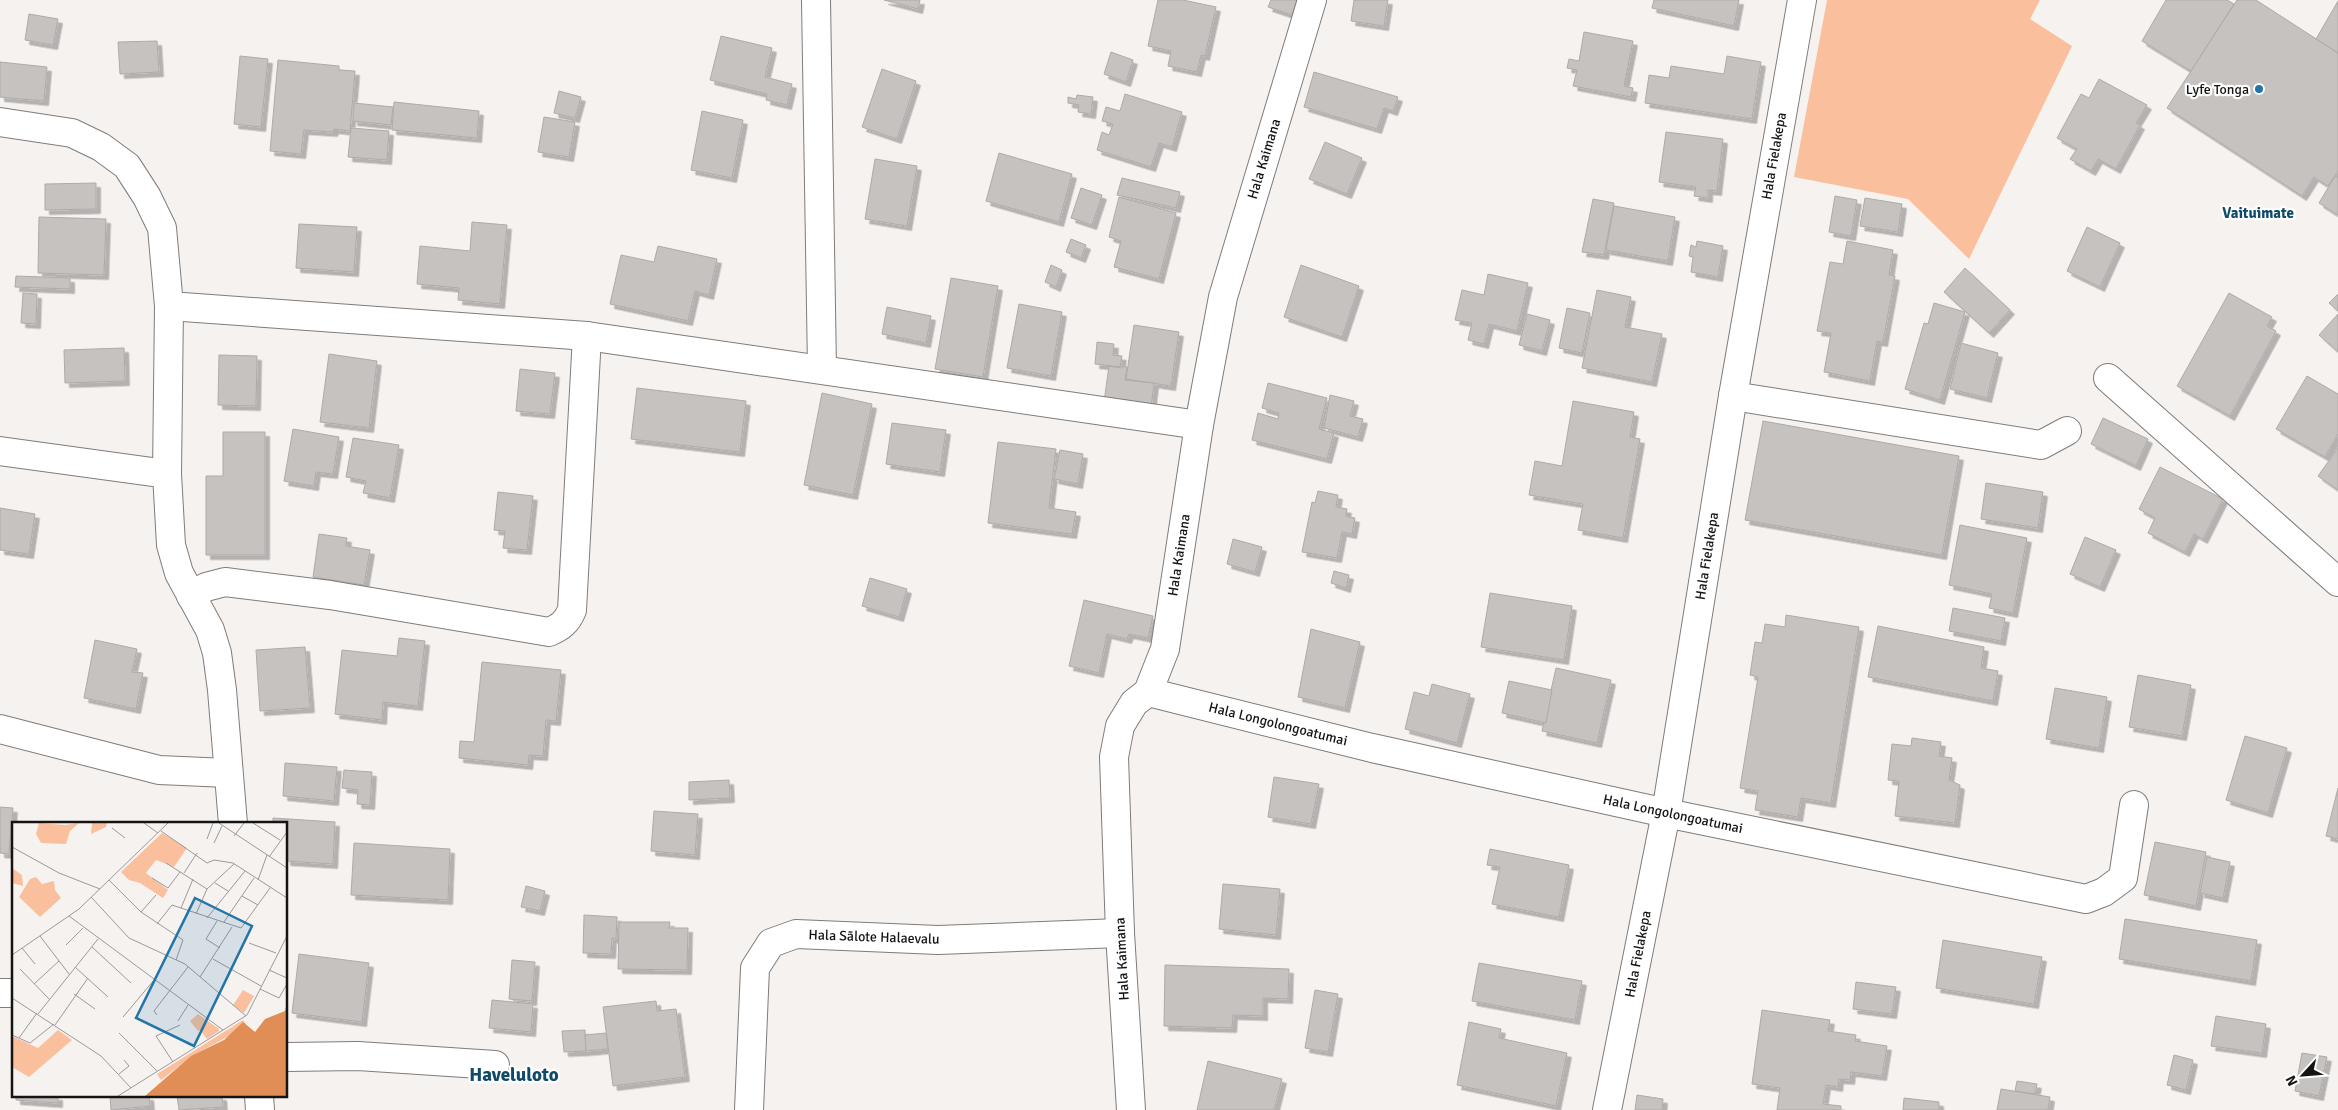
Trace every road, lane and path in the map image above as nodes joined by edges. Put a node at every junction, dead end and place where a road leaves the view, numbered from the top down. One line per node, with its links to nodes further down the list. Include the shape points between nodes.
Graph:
1 (816, 0): 7 (street)
2 (1312, 0): 10 (street, Hala Kaimana, via 1223,297)
3 (1802, 0): 9 (street, Hala Fielakepa)
4 (0, 122): 5 (street, via 72,132 127,166 162,228)
5 (169, 306): 6 (street); 13 (street)
6 (587, 336): 7 (street); 15 (street, via 572,610 560,628 549,632 330,595 225,582 206,587)
7 (822, 369): 10 (street)
8 (2108, 378): 14 (street)
9 (1733, 396): 11 (street, via 2041,445); 20 (street, Hala Fielakepa)
10 (1199, 424): 16 (street, Hala Kaimana, via 1164,649)
11 (2067, 430)
12 (0, 451): 13 (street)
13 (167, 474): 15 (street, via 171,545)
14 (2338, 582)
15 (191, 596): 18 (street, via 210,630 217,653)
16 (1148, 692): 20 (street, Hala Longolongoatumai, via 1372,748); 22 (street, Hala Kaimana, via 1134,703 1120,726 1114,757)
17 (0, 729): 18 (street, via 160,770)
18 (228, 773): 21 (street)
19 (2134, 805): 20 (street, Hala Longolongoatumai, via 2123,878 2104,892 2086,899)
20 (1666, 813): 27 (street, Hala Fielakepa)
21 (233, 822)
22 (1120, 933): 25 (street, Hala Sālote Halaevalu, via 938,940 796,934 771,943 755,968); 26 (street, Hala Kaimana)
23 (288, 1057): 24 (street, via 358,1056)
24 (495, 1065)
25 (749, 1110)
26 (1132, 1110)
27 (1607, 1110)

